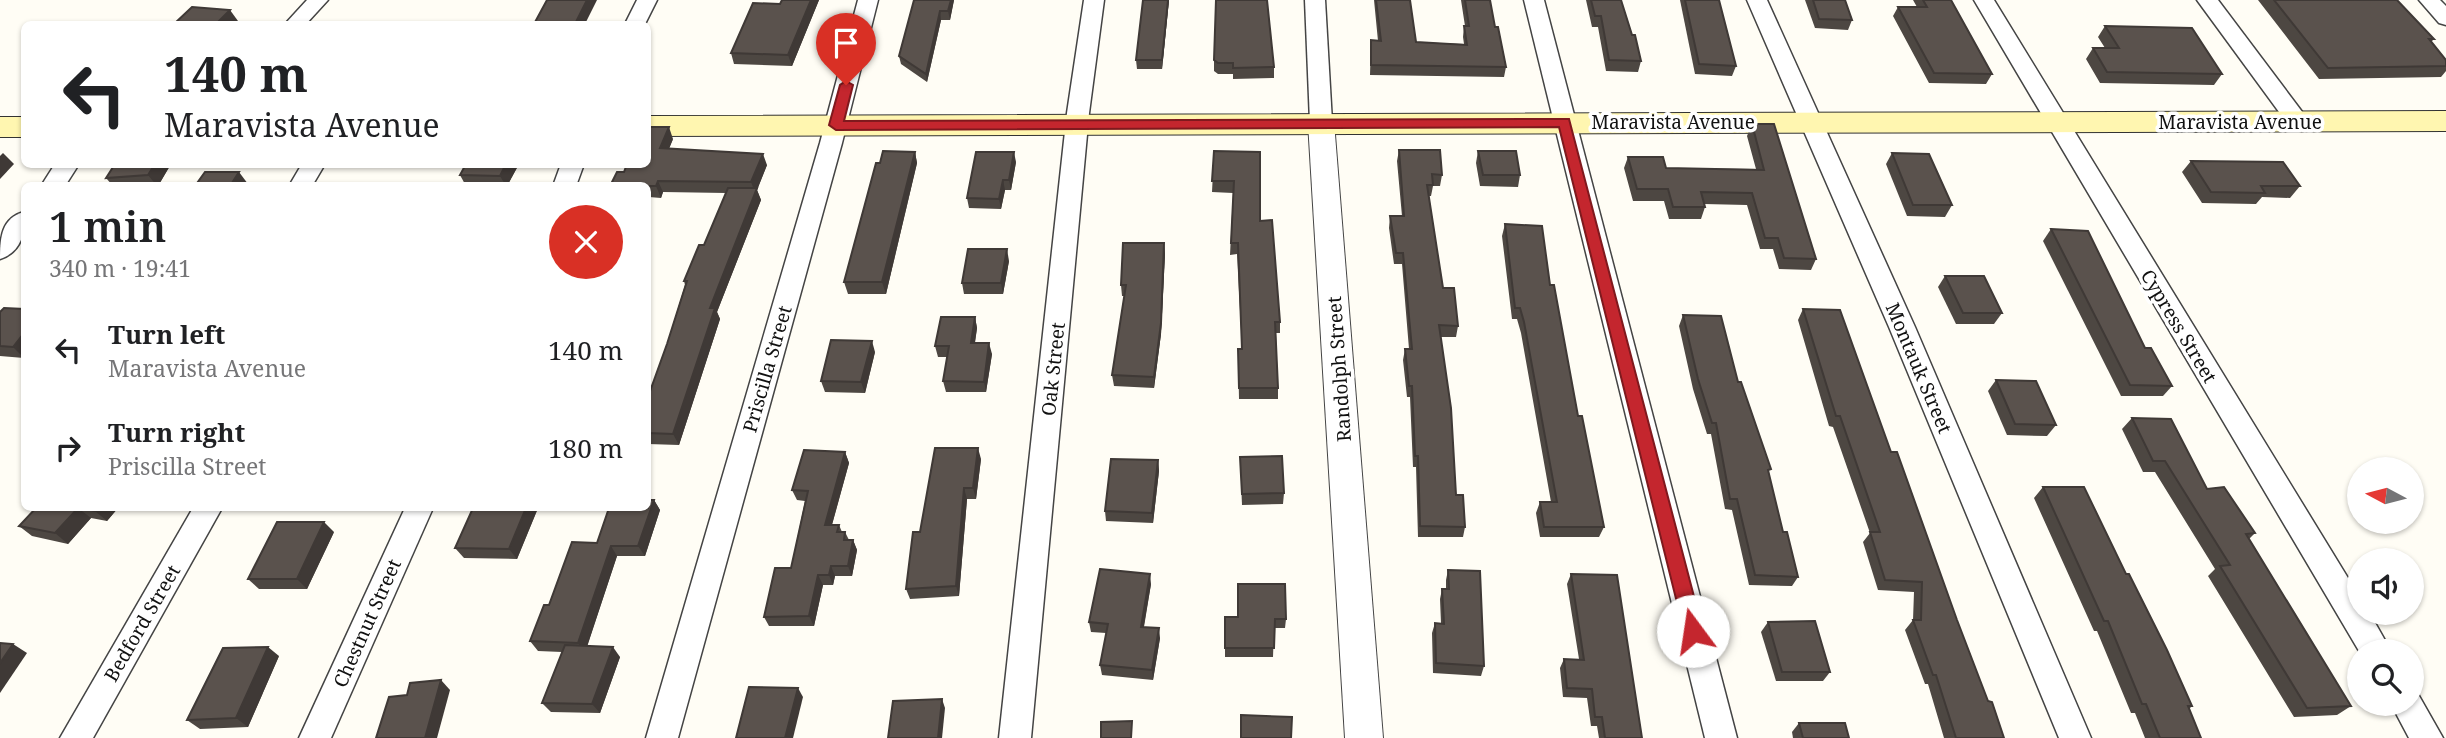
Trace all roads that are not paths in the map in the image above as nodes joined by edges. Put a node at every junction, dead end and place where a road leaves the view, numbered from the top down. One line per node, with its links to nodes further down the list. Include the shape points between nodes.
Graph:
1 (318, 0): 12 (street)
2 (647, 0): 13 (street)
3 (868, 0): 20 (street, Priscilla Street)
4 (1094, 0): 21 (street, Oak Street)
5 (1315, 0): 16 (street, Randolph Street)
6 (1534, 0): 17 (street)
7 (1757, 0): 18 (street, Montauk Street)
8 (1984, 0): 14 (street, Cypress Street)
9 (2207, 0): 19 (street)
10 (2429, 0): 11 (street)
11 (2446, 19)
12 (298, 21)
13 (636, 21)
14 (2056, 121): 18 (main road, Maravista Avenue); 19 (main road, Maravista Avenue); 29 (street, Cypress Street)
15 (2446, 121): 19 (main road, Maravista Avenue)
16 (1321, 122): 17 (main road, Maravista Avenue); 21 (main road, Maravista Avenue); 35 (street, Randolph Street)
17 (1564, 122): 18 (main road, Maravista Avenue); 36 (street)
18 (1813, 122): 37 (street, Montauk Street)
19 (2298, 122)
20 (836, 125): 21 (main road, Maravista Avenue); 22 (main road, Maravista Avenue); 33 (street, Priscilla Street)
21 (1077, 125): 34 (street, Oak Street)
22 (651, 126)
23 (0, 127): 24 (main road)
24 (21, 127)
25 (21, 224): 26 (street)
26 (0, 250)
27 (206, 511): 31 (street, Bedford Street)
28 (418, 511): 32 (street, Chestnut Street)
29 (2369, 639)
30 (2414, 716): 38 (street)
31 (76, 738)
32 (315, 738)
33 (662, 738)
34 (1015, 738)
35 (1364, 738)
36 (1720, 738)
37 (2075, 738)
38 (2427, 738)

